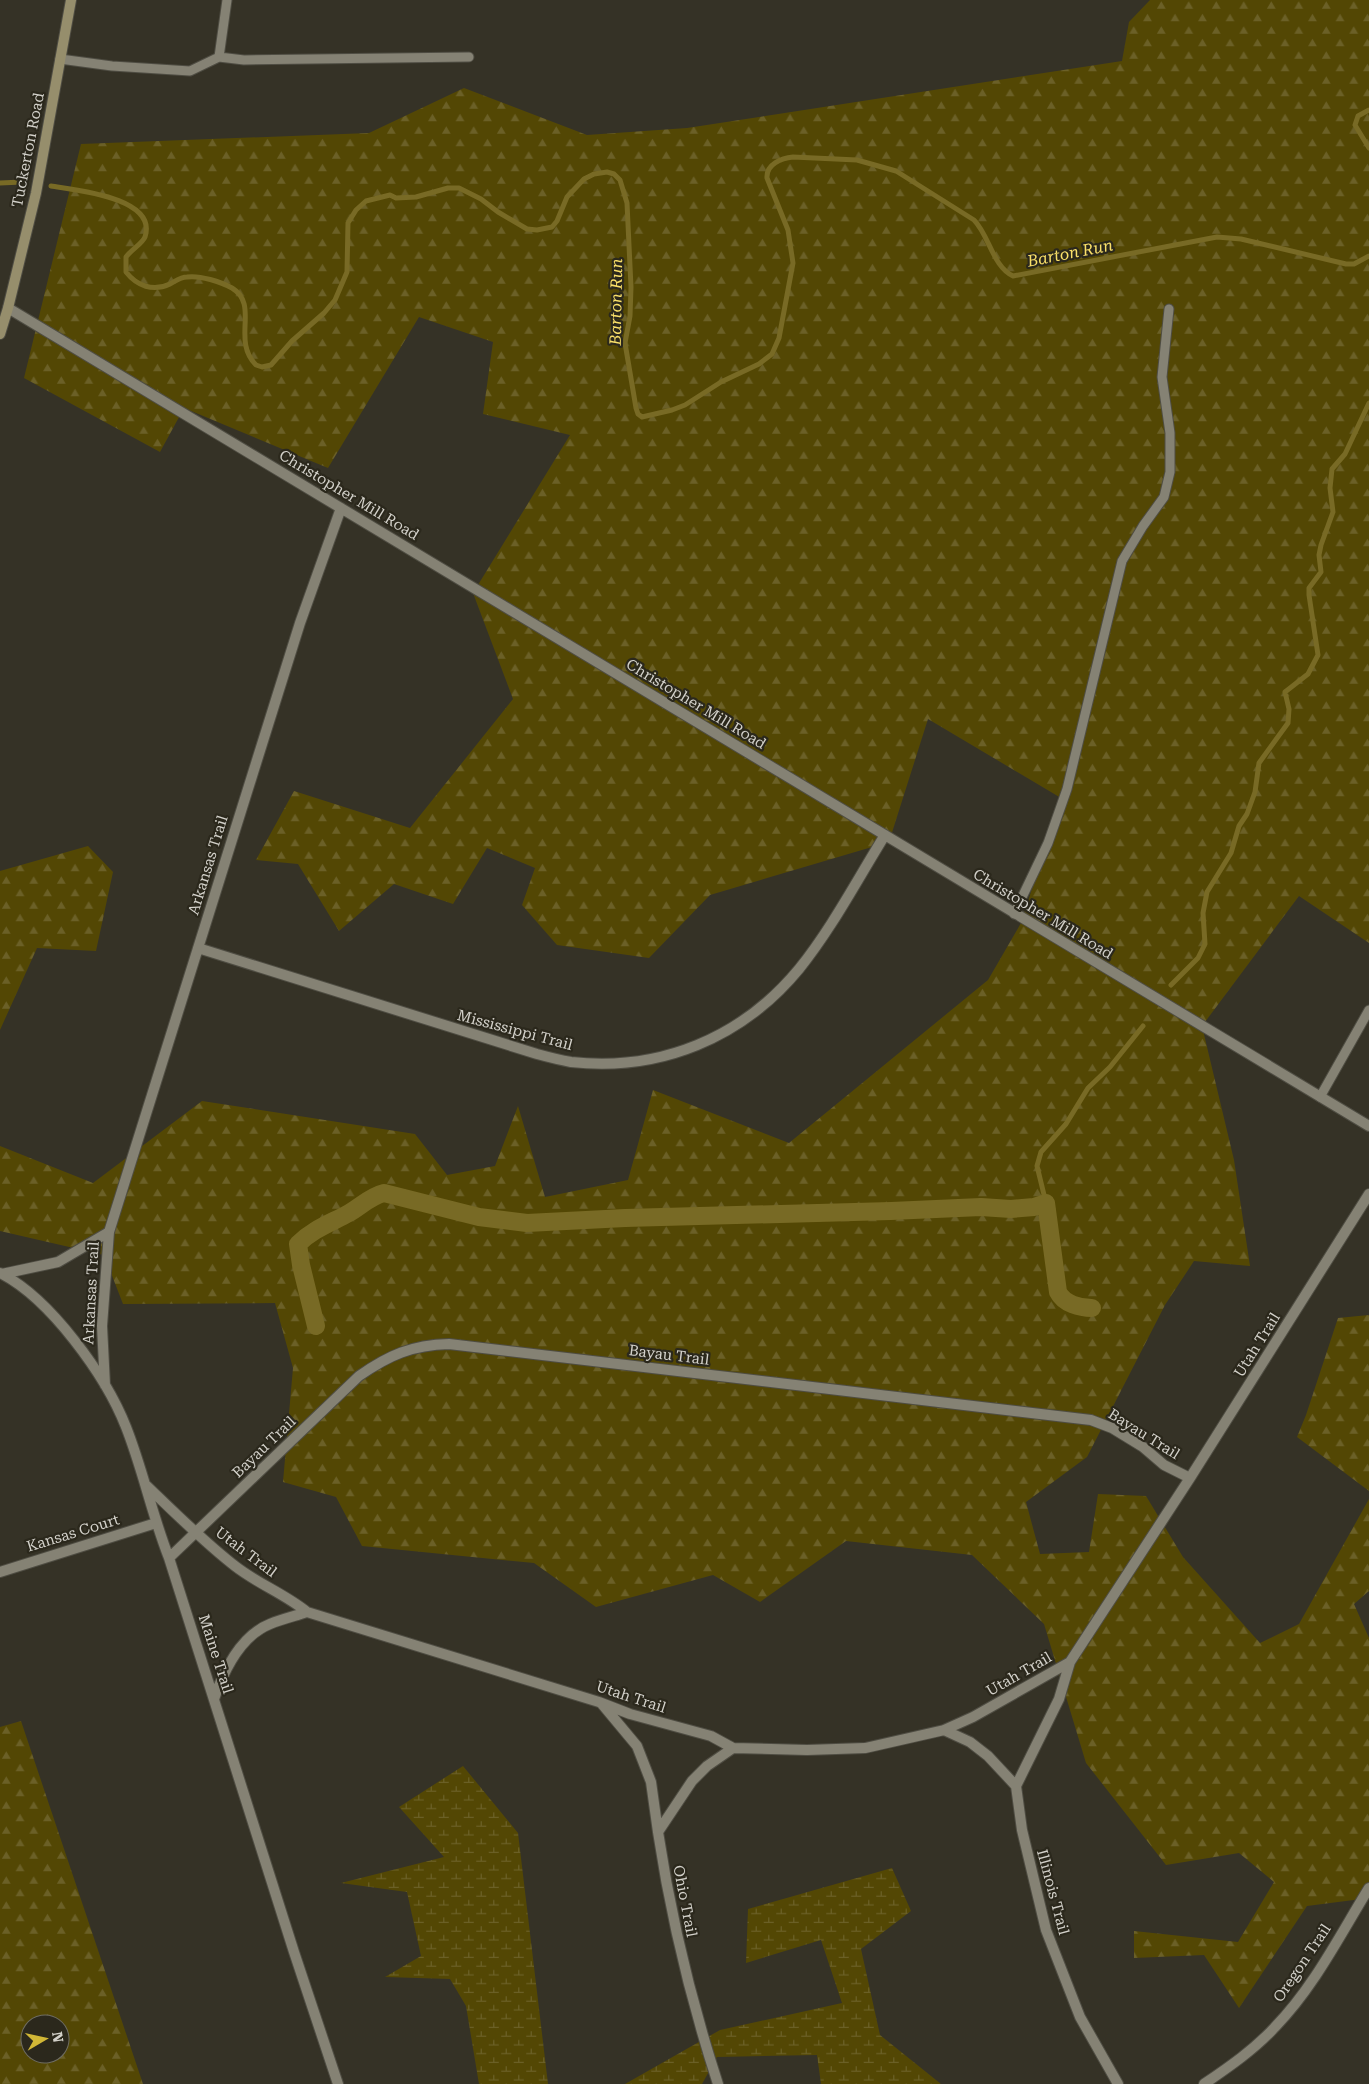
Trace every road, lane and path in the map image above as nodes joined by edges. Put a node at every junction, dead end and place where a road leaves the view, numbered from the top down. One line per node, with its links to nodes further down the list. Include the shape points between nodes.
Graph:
1 (71, 0): 5 (main road, Tuckerton Road)
2 (227, 0): 3 (lane)
3 (219, 57): 4 (lane, via 244,60); 5 (lane, via 190,70 112,66)
4 (469, 57)
5 (60, 59): 6 (main road, Tuckerton Road, via 38,184)
6 (8, 308): 8 (main road, Tuckerton Road); 9 (street, Christopher Mill Road)
7 (1169, 309): 11 (lane, via 1162,377 1170,433 1170,472 1164,497 1122,561 1067,789 1048,843)
8 (0, 334)
9 (341, 508): 10 (street, Christopher Mill Road); 12 (street, Arkansas Trail, via 300,623)
10 (885, 835): 11 (street, Christopher Mill Road); 12 (street, Mississippi Trail, via 810,954 780,990 734,1028 690,1048 650,1059 623,1063 570,1062 537,1054)
11 (1014, 914): 14 (street, Christopher Mill Road)
12 (198, 948): 17 (street, Arkansas Trail)
13 (1369, 1010): 14 (lane)
14 (1320, 1097): 15 (street, Christopher Mill Road)
15 (1369, 1126)
16 (1369, 1194): 20 (street, Utah Trail)
17 (109, 1232): 18 (street, Arkansas Trail, via 58,1262); 19 (street, Arkansas Trail, via 102,1326)
18 (1, 1273): 19 (street, Maine Trail, via 48,1310 73,1338)
19 (105, 1386): 21 (street, Maine Trail, via 126,1426)
20 (1190, 1478): 23 (street, Bayau Trail, via 1164,1465 1112,1428 1091,1420 429,1344 392,1355 359,1376); 27 (street, Utah Trail)
21 (147, 1486): 22 (street, Maine Trail); 23 (street, Utah Trail)
22 (156, 1523): 24 (street, Maine Trail); 25 (street, Kansas Court)
23 (196, 1533): 24 (street, Utah Trail); 26 (street, Utah Trail, via 240,1570 290,1598)
24 (169, 1558): 28 (street, Maine Trail)
25 (0, 1572)
26 (307, 1612): 28 (street, via 269,1624 249,1638 221,1678); 29 (street, Utah Trail)
27 (1070, 1662): 30 (street, Utah Trail); 32 (street, Utah Trail, via 1059,1699)
28 (214, 1699): 35 (street, Maine Trail)
29 (599, 1702): 31 (street, Utah Trail, via 711,1736); 33 (street, Ohio Trail, via 637,1746 651,1782)
30 (944, 1730): 31 (street, Utah Trail, via 865,1748); 32 (street, via 970,1742)
31 (733, 1748): 33 (street, via 692,1781)
32 (1016, 1786): 37 (street, Illinois Trail, via 1022,1830 1046,1930 1080,2017)
33 (658, 1832): 36 (street, Ohio Trail, via 675,1933)
34 (1369, 1888): 38 (street, Oregon Trail, via 1305,1992 1275,2028)
35 (338, 2084)
36 (718, 2084)
37 (1118, 2084)
38 (1204, 2084)

